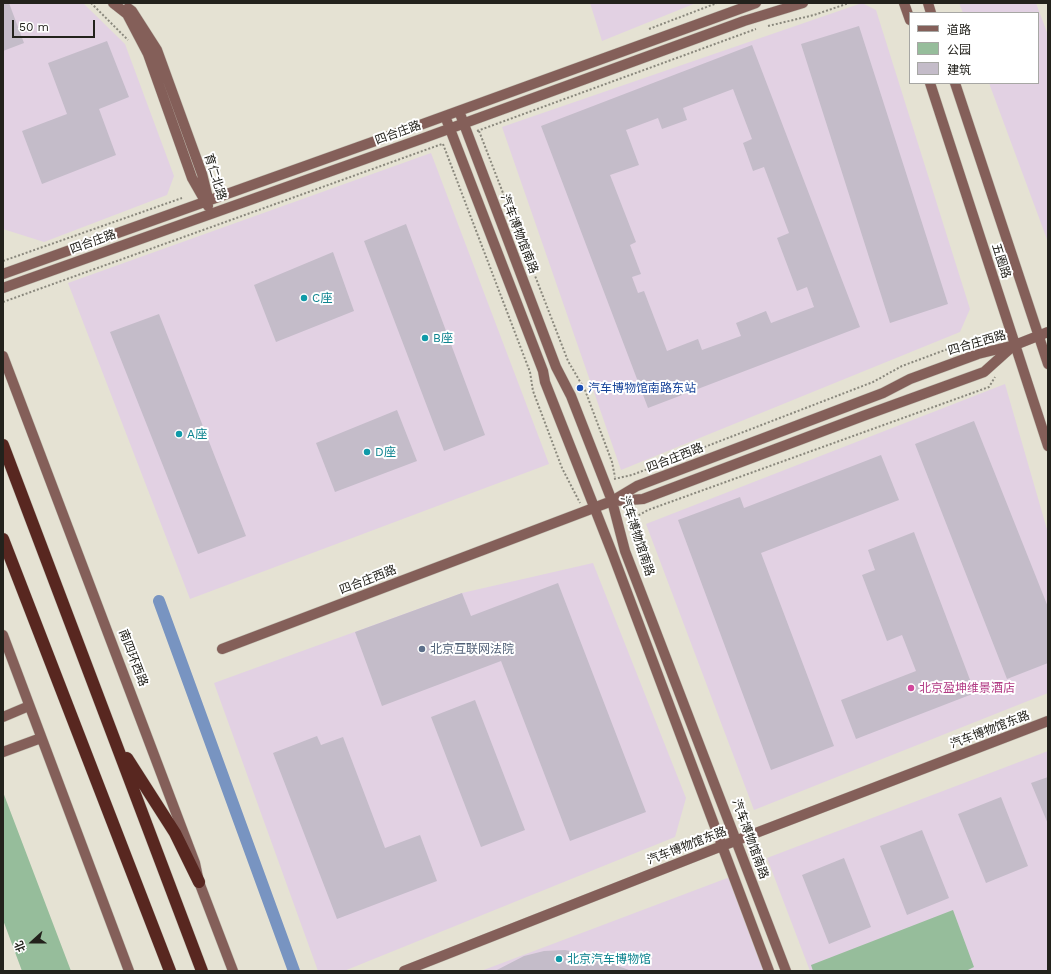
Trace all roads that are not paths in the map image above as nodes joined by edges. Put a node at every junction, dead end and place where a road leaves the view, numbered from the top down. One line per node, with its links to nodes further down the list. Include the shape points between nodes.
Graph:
1 (113, 3): 13 (street, 育仁北路, via 127,14 148,54 192,178)
2 (123, 3): 13 (street, 育仁北路, via 132,11 157,50 202,174)
3 (756, 3): 9 (street, 四合庄路)
4 (803, 3): 11 (street, 四合庄路, via 744,21)
5 (904, 3): 6 (street)
6 (909, 17)
7 (930, 84): 18 (street, 五圈路)
8 (955, 84): 17 (street, 五圈路)
9 (459, 111): 10 (street, 四合庄路); 11 (street, 汽车博物馆南路)
10 (445, 116): 12 (street); 13 (street, 四合庄路)
11 (463, 124): 12 (street, 四合庄路); 23 (street, 汽车博物馆南路, via 556,367 571,396)
12 (450, 128): 14 (street, 四合庄路); 24 (street, via 544,371 545,382)
13 (207, 200): 14 (street, 育仁北路); 15 (street, 四合庄路)
14 (212, 213): 16 (street, 四合庄路)
15 (3, 274)
16 (3, 288)
17 (1044, 334): 18 (street); 20 (street, 五圈路)
18 (1015, 345): 22 (street, 五圈路); 23 (street, 四合庄西路, via 978,354 910,379 883,393 637,486); 23 (street, 四合庄西路, via 984,372 643,499)
19 (3, 356): 36 (street, 南四环西路, via 195,863)
20 (1048, 364)
21 (3, 445): 31 (highway)
22 (1048, 446)
23 (612, 501): 24 (street, 四合庄西路); 34 (street, 汽车博物馆南路, via 625,551)
24 (589, 510): 27 (street, 四合庄西路); 35 (street)
25 (3, 539): 38 (highway)
26 (3, 635): 28 (street)
27 (222, 650)
28 (29, 706): 29 (street); 32 (street)
29 (3, 717)
30 (1048, 721): 34 (street, 汽车博物馆东路)
31 (114, 737): 36 (highway, via 175,833); 39 (highway)
32 (41, 738): 33 (street); 37 (street)
33 (3, 752)
34 (737, 840): 35 (street, 汽车博物馆东路); 43 (street, 汽车博物馆南路)
35 (722, 846): 41 (street, 汽车博物馆东路); 42 (street)
36 (199, 882): 40 (street, 南四环西路)
37 (129, 971)
38 (170, 971)
39 (202, 971)
40 (233, 971)
41 (404, 971)
42 (769, 971)
43 (786, 971)

